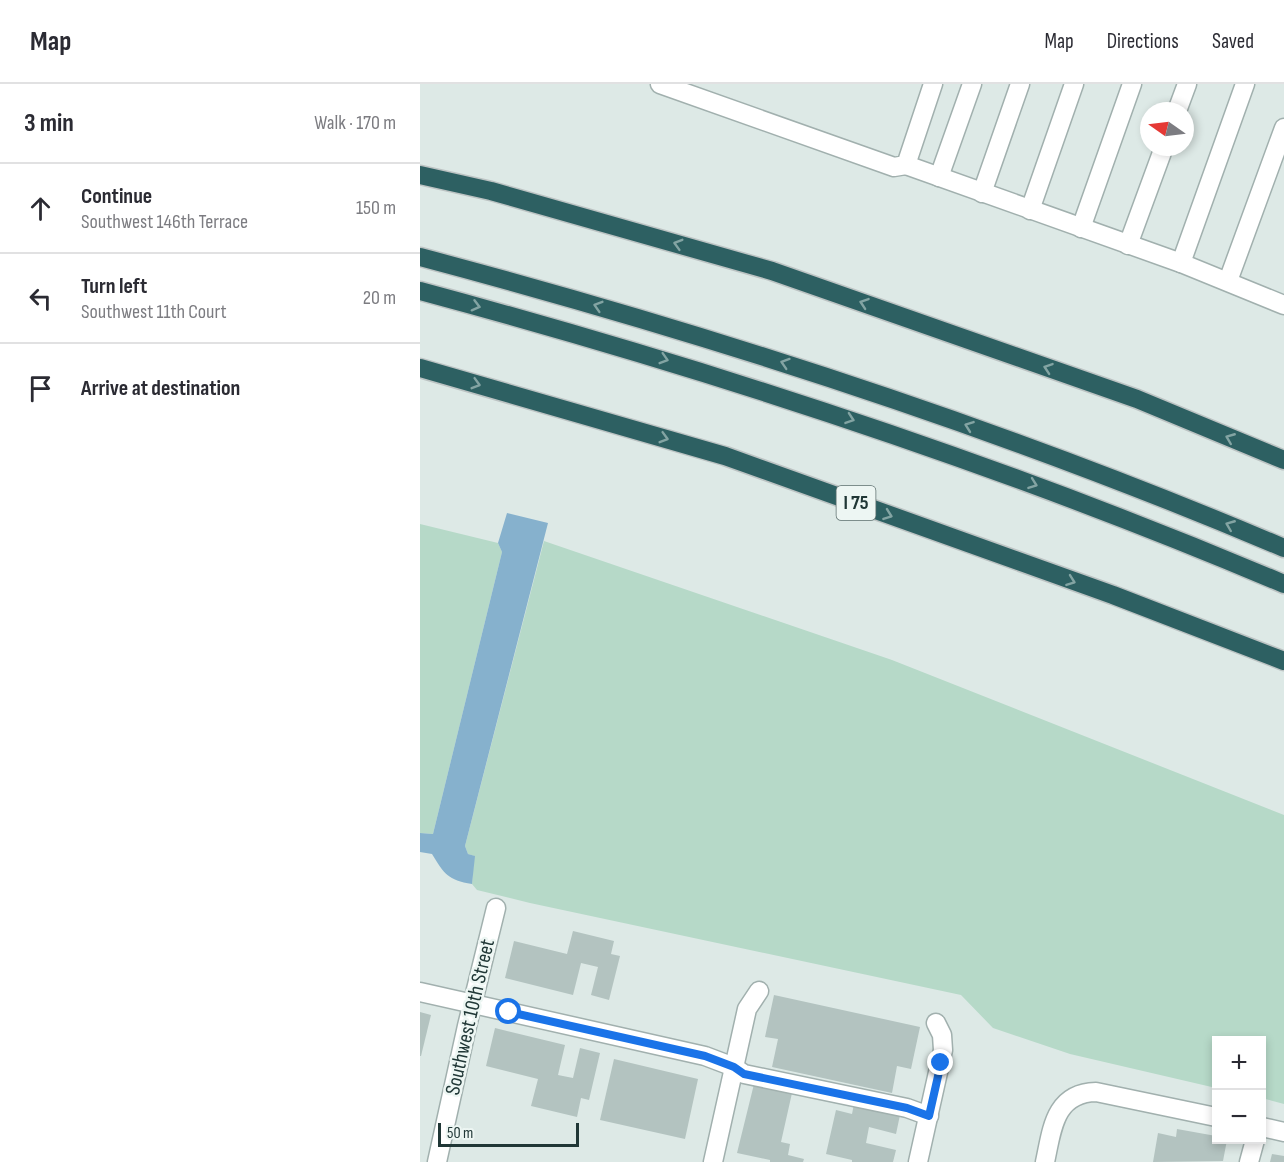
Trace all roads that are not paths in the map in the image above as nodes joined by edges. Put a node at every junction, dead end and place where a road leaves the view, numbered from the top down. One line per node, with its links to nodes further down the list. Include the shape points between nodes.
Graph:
1 (660, 84): 12 (street, via 894,167)
2 (933, 84): 12 (street)
3 (972, 84): 14 (street)
4 (1020, 84): 15 (street)
5 (1074, 84): 16 (street)
6 (1132, 84): 17 (street)
7 (1187, 84): 9 (street)
8 (1245, 84): 20 (street)
9 (1180, 102)
10 (1284, 128): 21 (street)
11 (1161, 156): 18 (street)
12 (906, 165): 14 (street)
13 (420, 175): 25 (highway, one-way to 13, via 1137,399 772,271 491,191)
14 (939, 177): 15 (street)
15 (982, 193): 16 (street)
16 (1030, 210): 17 (street)
17 (1082, 228): 18 (street)
18 (1128, 245): 20 (street)
19 (420, 256): 26 (highway, one-way to 19, via 1129,485 857,386)
20 (1181, 263): 21 (street)
21 (1228, 281): 23 (street)
22 (420, 291): 27 (highway, one-way to 27, via 638,351 847,418 1032,484)
23 (1283, 302)
24 (420, 368): 28 (highway, I 75, one-way to 28, via 725,456 1113,595)
25 (1284, 460)
26 (1284, 548)
27 (1284, 584)
28 (1284, 662)
29 (496, 908): 32 (street, Southwest 10th Street)
30 (759, 991): 34 (street, via 747,1009)
31 (420, 992): 32 (street)
32 (473, 1004): 34 (street, via 705,1056); 40 (street, Southwest 10th Street)
33 (936, 1023): 35 (street, via 943,1050)
34 (734, 1067): 35 (street, via 744,1074); 41 (street)
35 (929, 1116): 42 (street)
36 (1212, 1116): 43 (street, via 1096,1092 1082,1094 1058,1112)
37 (1266, 1128): 38 (street)
38 (1284, 1132)
39 (1254, 1144): 44 (street)
40 (437, 1162)
41 (713, 1162)
42 (918, 1162)
43 (1045, 1162)
44 (1249, 1162)

